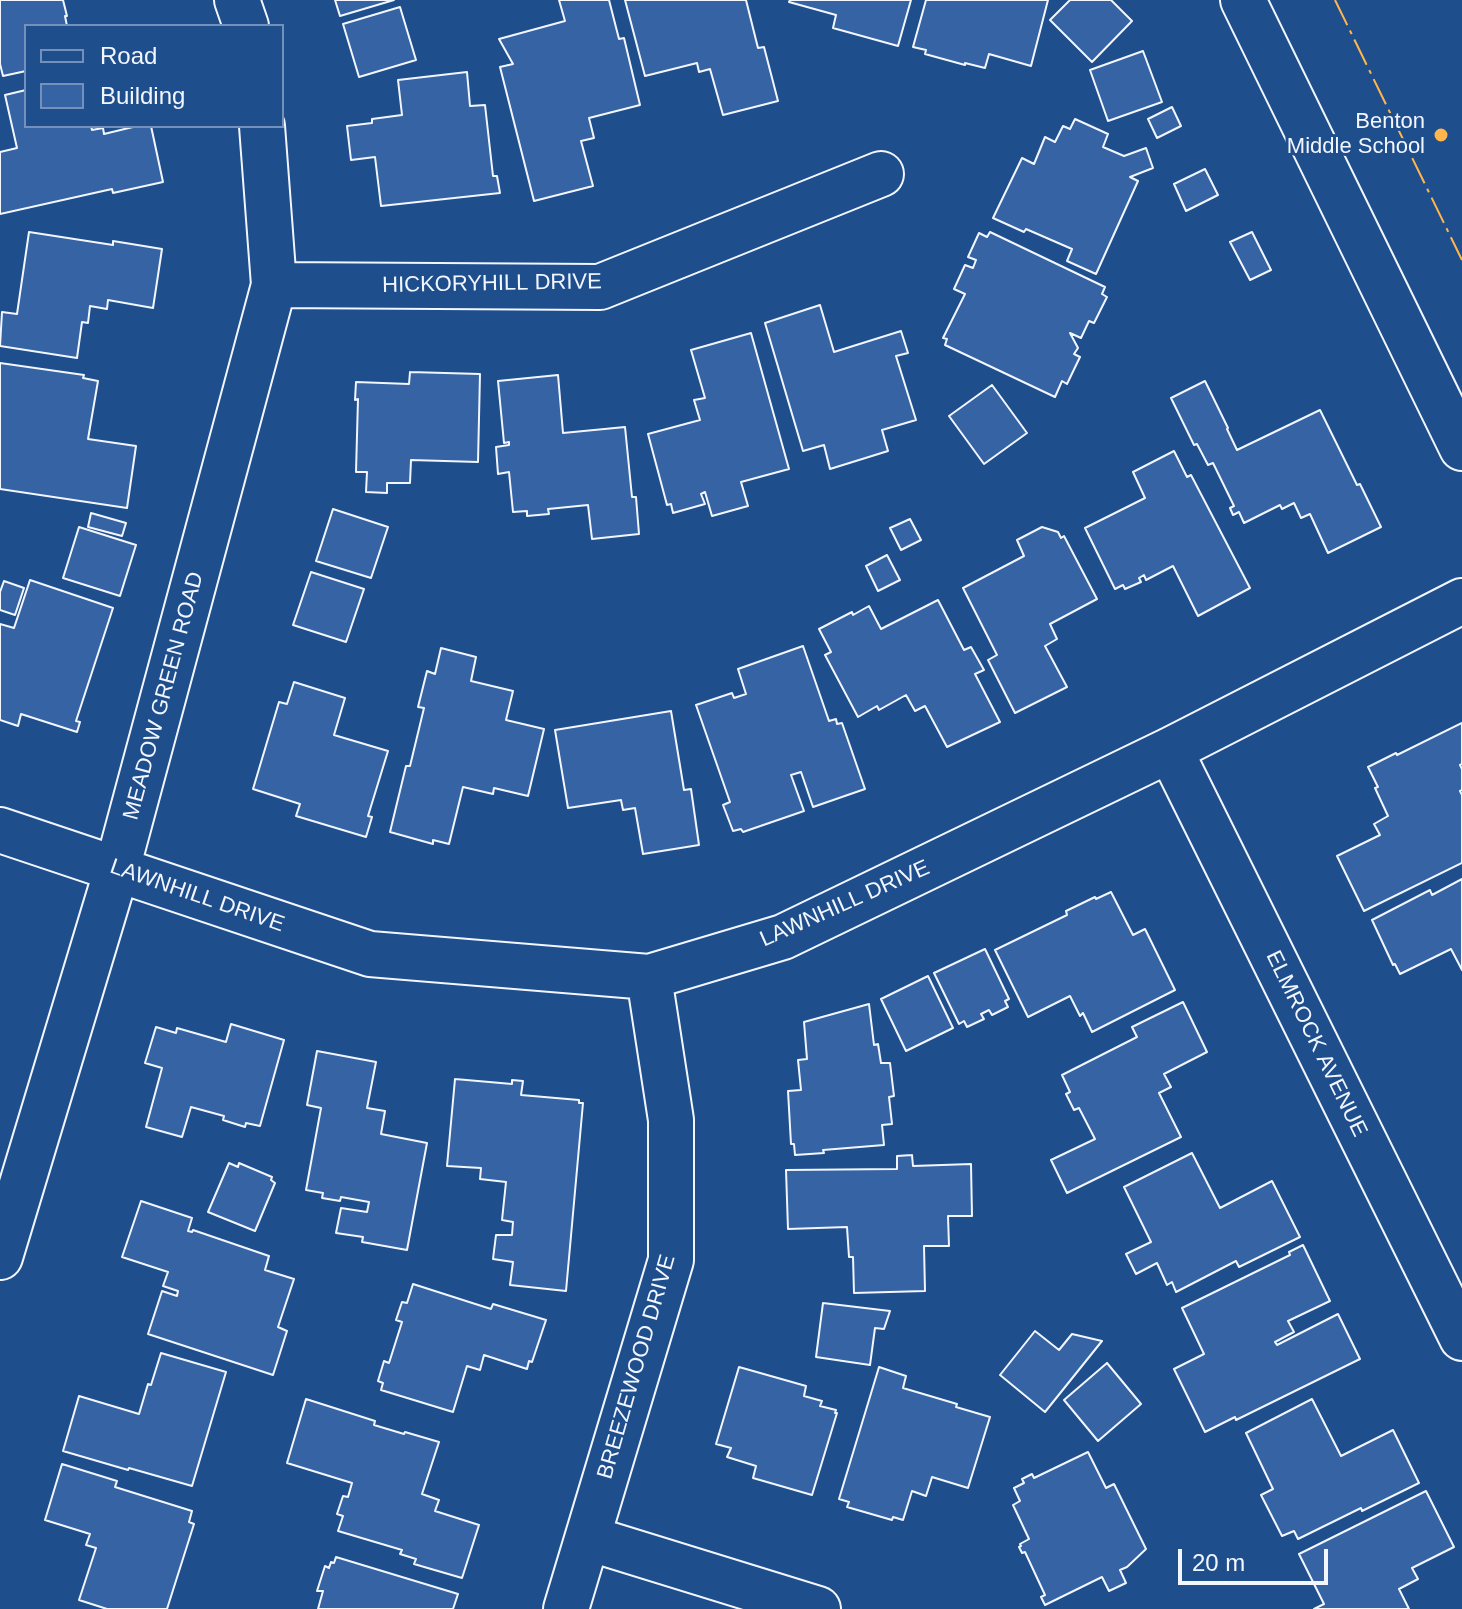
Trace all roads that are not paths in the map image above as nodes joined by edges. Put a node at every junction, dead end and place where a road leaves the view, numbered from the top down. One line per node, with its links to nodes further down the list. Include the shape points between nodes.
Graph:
1 (237, 0): 3 (street)
2 (1243, 0): 7 (street)
3 (245, 24)
4 (262, 128): 6 (street, MEADOW GREEN ROAD)
5 (881, 174): 6 (street, HICKORYHILL DRIVE, via 600,287)
6 (274, 285): 11 (street, MEADOW GREEN ROAD)
7 (1462, 448)
8 (1462, 601): 9 (street, LAWNHILL DRIVE)
9 (1170, 750): 12 (street, LAWNHILL DRIVE, via 783,937); 14 (street, ELMROCK AVENUE)
10 (0, 830): 11 (street, LAWNHILL DRIVE)
11 (117, 869): 12 (street, LAWNHILL DRIVE, via 370,954); 13 (street, MEADOW GREEN ROAD)
12 (649, 977): 15 (street, BREEZEWOOD DRIVE, via 671,1120 671,1260)
13 (0, 1257)
14 (1462, 1338)
15 (588, 1538): 16 (street, BREEZEWOOD DRIVE); 17 (street)
16 (566, 1609)
17 (818, 1609)

